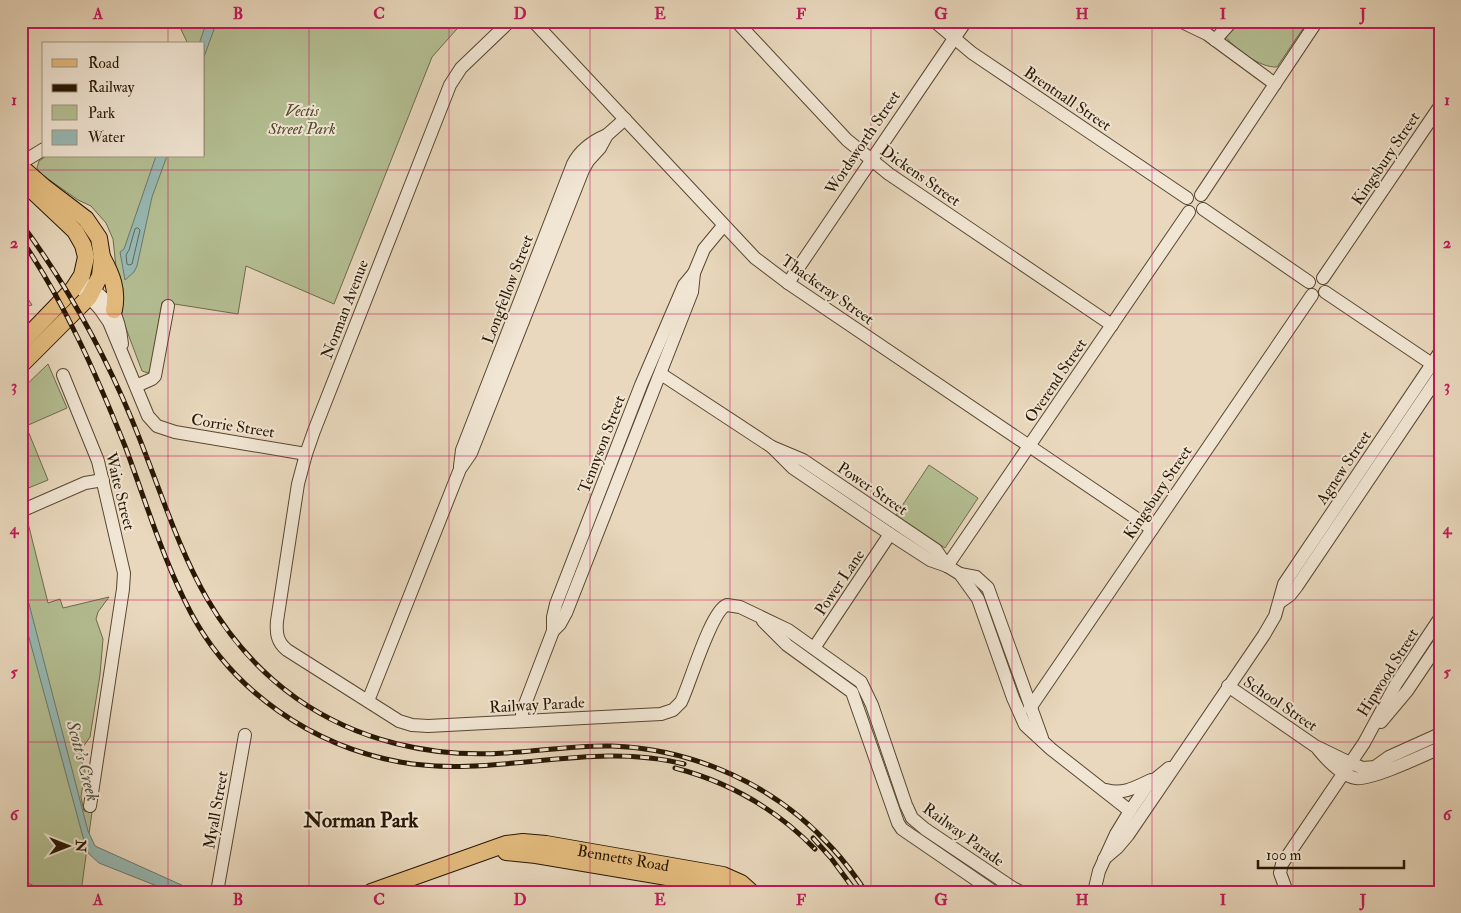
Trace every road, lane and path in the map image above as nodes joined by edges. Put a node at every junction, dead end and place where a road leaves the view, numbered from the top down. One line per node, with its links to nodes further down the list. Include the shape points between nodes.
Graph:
1 (510, 21): 47 (street, Norman Avenue, via 461,68 450,85)
2 (533, 21): 14 (street, Thackeray Street)
3 (736, 21): 16 (street, Dickens Street, via 847,140)
4 (934, 21): 11 (street, Brentnall Street)
5 (966, 21): 11 (street, Wordsworth Street)
6 (1180, 21): 10 (street)
7 (1196, 21): 10 (street)
8 (1232, 21): 10 (street)
9 (1317, 21): 12 (street)
10 (1211, 37): 12 (street)
11 (953, 38): 16 (street, Wordsworth Street); 21 (street, Brentnall Street)
12 (1275, 84): 20 (street)
13 (1440, 106): 27 (street, Kingsbury Street)
14 (625, 119): 24 (street, Thackeray Street); 61 (street, Longfellow Street, via 607,135 594,140 573,164 462,450 460,469)
15 (42, 149): 17 (street)
16 (870, 160): 30 (street, Wordsworth Street); 36 (street, Dickens Street)
17 (21, 163)
18 (21, 167): 25 (main road, via 86,219 99,238)
19 (21, 180): 28 (main road, via 80,238 86,257)
20 (1201, 195): 21 (street); 22 (street, via 1205,201)
21 (1187, 198): 23 (street)
22 (1203, 209): 23 (street, via 1196,214); 29 (street)
23 (1189, 212): 36 (street, Overend Street)
24 (724, 226): 26 (street, Tennyson Street, via 704,249); 30 (street, Thackeray Street, via 755,258)
25 (102, 258): 32 (main road, via 100,276); 35 (main road, via 113,277)
26 (694, 273): 42 (street, Tennyson Street, via 692,292); 56 (street, Tennyson Street, via 684,285 641,385 556,604)
27 (1323, 278): 29 (street, via 1315,277); 31 (street)
28 (78, 282): 32 (street); 37 (main road)
29 (1309, 282): 33 (street, via 1308,289)
30 (788, 283): 45 (street, Thackeray Street)
31 (1326, 292): 33 (street, via 1319,296); 41 (street)
32 (92, 294): 35 (street, via 106,299); 39 (street); 40 (main road)
33 (1312, 294): 50 (street, Kingsbury Street)
34 (168, 306): 44 (street, via 155,376)
35 (114, 310): 39 (street)
36 (1112, 325): 45 (street, Overend Street)
37 (21, 343)
38 (1440, 352): 41 (street, Agnew Street)
39 (123, 354): 44 (street)
40 (21, 365)
41 (1436, 369): 60 (street, Agnew Street, via 1284,584 1275,617)
42 (661, 374): 46 (street, Power Street); 56 (street, Tennyson Street, via 566,614)
43 (63, 375): 48 (street, Waite Street, via 96,454)
44 (136, 386): 47 (street, Corrie Street, via 148,416 157,426 175,432)
45 (1030, 446): 50 (street, Thackeray Street); 52 (street, Overend Street)
46 (772, 447): 51 (street, Power Street, via 793,468); 52 (street, Power Street, via 803,460 936,550)
47 (306, 454): 57 (street, Norman Avenue, via 293,519)
48 (103, 480): 49 (street, via 85,483); 73 (street, Waite Street, via 124,573 94,754)
49 (21, 511)
50 (1152, 529): 62 (street, Kingsbury Street)
51 (890, 534): 52 (street, Power Street, via 930,560); 59 (street, Power Lane)
52 (947, 566): 53 (street, Power Street)
53 (960, 574): 62 (street, Power Street, via 976,577 988,588); 67 (street, Power Street, via 978,599 1022,720)
54 (757, 616): 59 (street, Railway Parade, via 788,630); 63 (street, Railway Parade, via 734,605 721,608 711,625 682,700 670,712); 81 (street, Railway Parade, via 787,645 852,692 902,829)
55 (1440, 618): 66 (street, Hipwood Street, via 1396,684)
56 (553, 631): 63 (street, Tennyson Street, via 522,712)
57 (277, 637): 61 (street, Railway Parade, via 287,650)
58 (1440, 642): 66 (street, Hipwood Street, via 1406,691)
59 (814, 648): 82 (street, Railway Parade, via 864,685 912,818)
60 (1228, 686): 69 (street, Agnew Street); 70 (street, School Street)
61 (368, 701): 63 (street, Railway Parade, via 399,721 412,725)
62 (1030, 708): 67 (street, Power Street)
63 (522, 721)
64 (1440, 734): 70 (street, via 1389,756 1372,768)
65 (245, 735): 77 (street, Myall Street)
66 (1364, 742): 70 (street, Hipwood Street)
67 (1044, 744): 72 (street, Power Street)
68 (1440, 748): 70 (street, via 1365,778 1354,778)
69 (1180, 758): 71 (street, Agnew Street); 75 (street, Agnew Street, via 1128,835)
70 (1347, 768): 84 (street, Hipwood Street, via 1282,864 1280,874)
71 (1160, 775): 72 (street, via 1123,792); 74 (street, Agnew Street, via 1147,786)
72 (1104, 789): 74 (street, Power Street)
73 (90, 806)
74 (1130, 811): 75 (street, Agnew Street)
75 (1104, 859): 83 (street, Agnew Street)
76 (600, 860): 78 (main road, Bennetts Road, via 528,842 506,844); 79 (main road, Bennetts Road, via 703,883); 80 (main road, Bennetts Road, via 723,875 741,883)
77 (217, 892)
78 (371, 892)
79 (725, 892)
80 (751, 892)
81 (994, 892)
82 (1021, 892)
83 (1094, 892)
84 (1287, 892)

